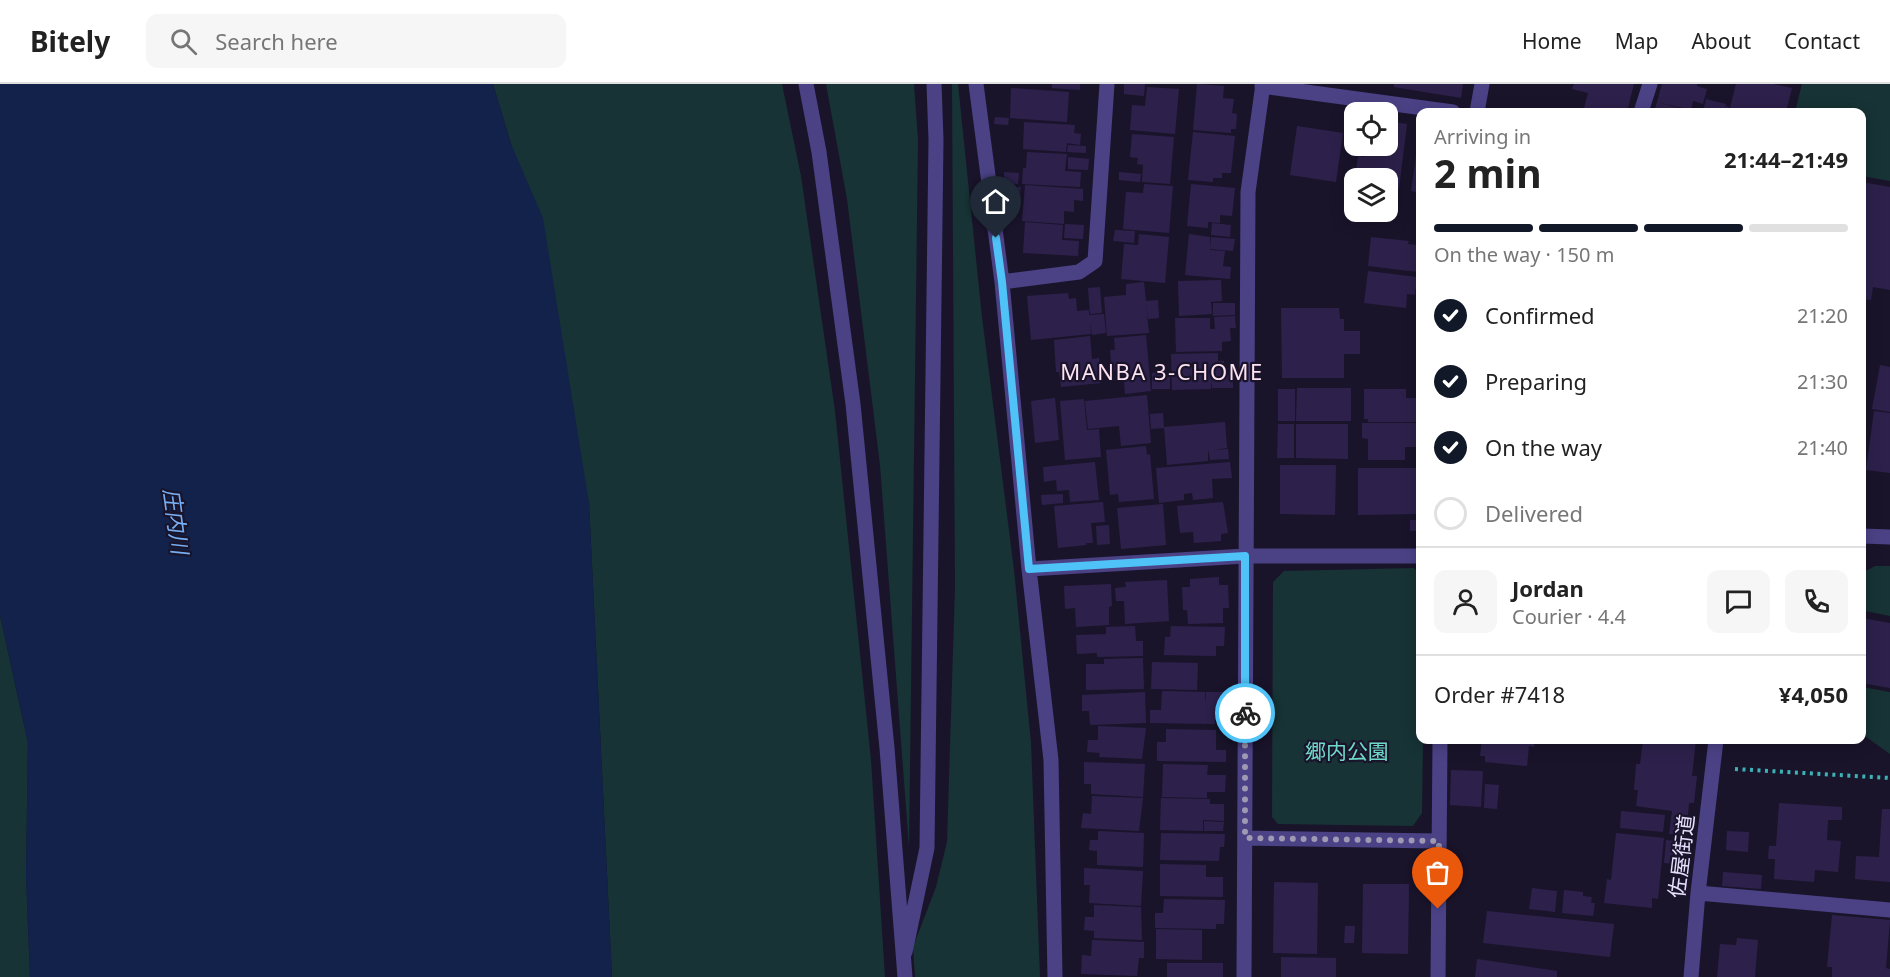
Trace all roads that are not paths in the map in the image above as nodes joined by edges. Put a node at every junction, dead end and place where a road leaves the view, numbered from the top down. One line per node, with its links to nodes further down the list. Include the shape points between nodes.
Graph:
1 (806, 84): 23 (street, via 853,404)
2 (934, 84): 23 (street, via 927,848)
3 (976, 84): 11 (street)
4 (1107, 84): 11 (street, via 1095,261 1079,272)
5 (1482, 84): 9 (street)
6 (1650, 84): 10 (street)
7 (1263, 85): 8 (street); 14 (street, via 1248,192)
8 (1425, 108)
9 (1478, 108)
10 (1642, 108)
11 (1002, 282): 16 (street)
12 (1866, 536): 13 (street)
13 (1890, 537)
14 (1245, 556): 15 (street); 16 (street); 19 (street)
15 (1416, 556)
16 (1029, 569): 25 (street, via 1051,760)
17 (1440, 744): 20 (street)
18 (1716, 744): 21 (street, 佐屋街道)
19 (1245, 838): 20 (street); 26 (street)
20 (1439, 841): 27 (street)
21 (1698, 893): 22 (street); 28 (street, 佐屋街道)
22 (1890, 910)
23 (904, 955): 24 (street)
24 (905, 977)
25 (1055, 977)
26 (1244, 977)
27 (1438, 977)
28 (1691, 977)

